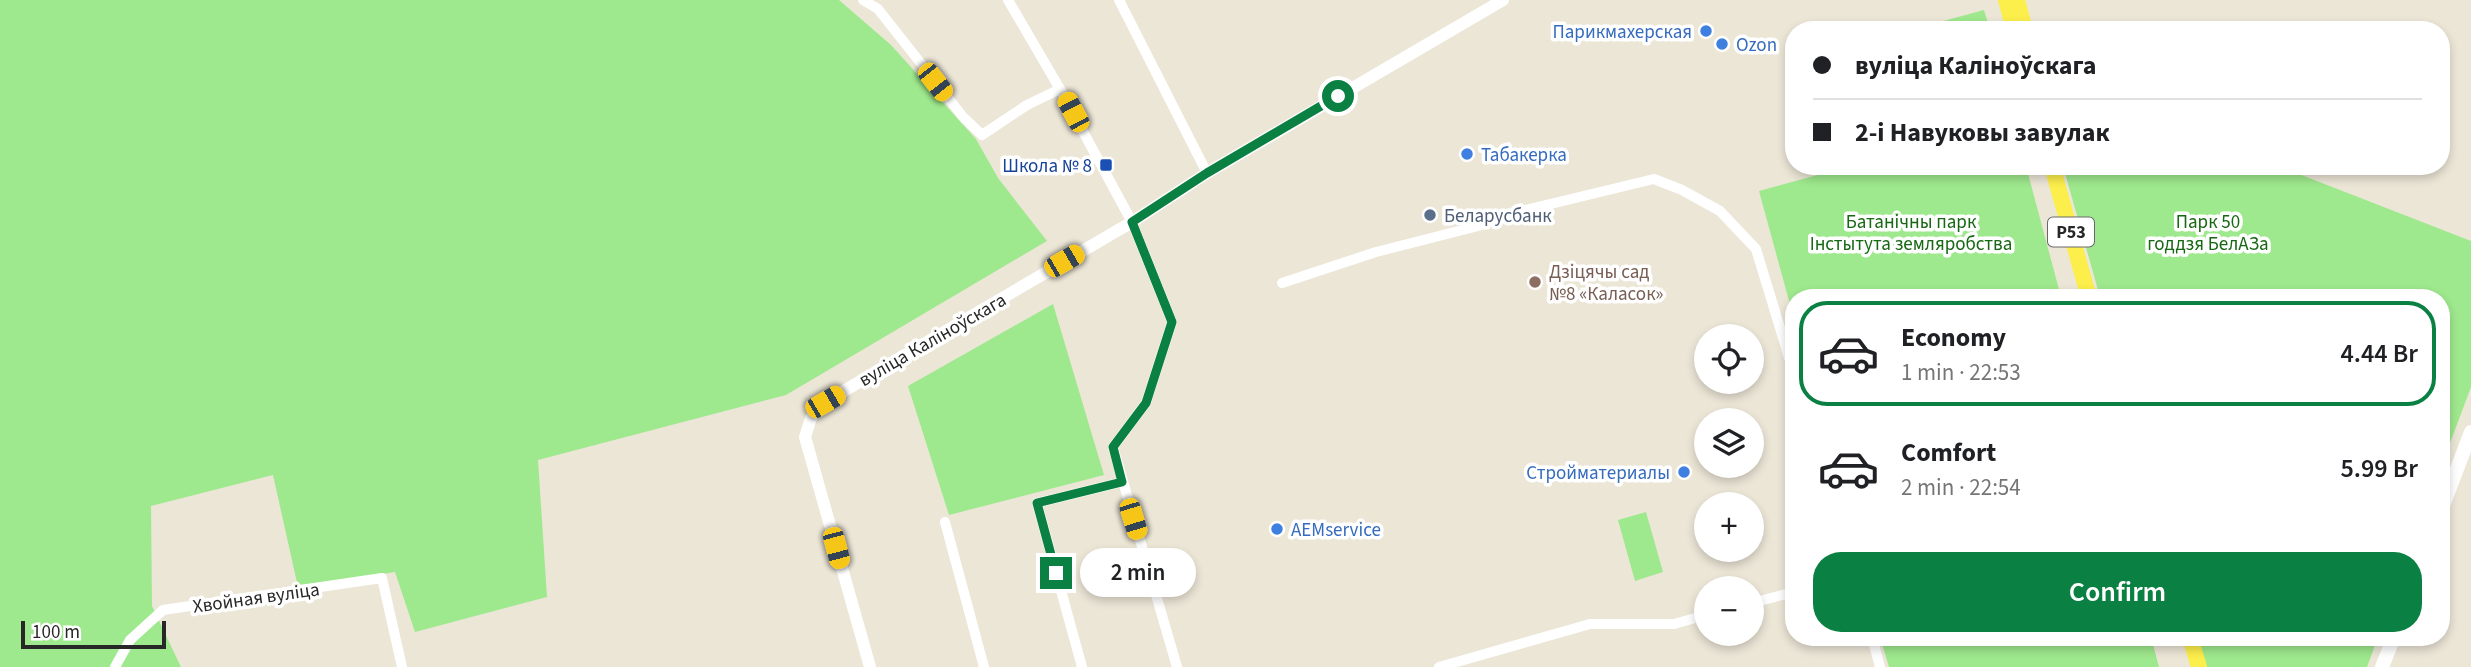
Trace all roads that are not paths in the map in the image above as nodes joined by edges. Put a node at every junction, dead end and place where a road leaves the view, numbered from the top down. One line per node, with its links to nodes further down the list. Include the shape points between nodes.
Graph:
1 (863, 0): 9 (street, via 878,9 982,135)
2 (1008, 0): 9 (street)
3 (1119, 0): 10 (street)
4 (1503, 0): 10 (street, вуліца Каліноўскага)
5 (2006, 0): 7 (main road)
6 (2017, 0): 8 (main road)
7 (2012, 21)
8 (2023, 21)
9 (1060, 89): 13 (street)
10 (1207, 173): 13 (street, вуліца Каліноўскага)
11 (2055, 175): 15 (main road, Р53)
12 (2064, 175): 16 (main road, Р53)
13 (1132, 222): 19 (street, via 1172,322 1146,403 1113,447); 31 (street, вуліца Каліноўскага, via 825,402 811,418 805,437)
14 (1282, 283): 17 (street, via 1509,214 1654,179 1720,211 1756,248)
15 (2086, 289)
16 (2096, 289)
17 (1785, 344)
18 (2471, 432): 20 (main road)
19 (1122, 482): 33 (street, via 1037,503); 34 (street)
20 (2450, 487)
21 (945, 522): 32 (street)
22 (1785, 594): 23 (street)
23 (1764, 600)
24 (1694, 618): 35 (street, via 1674,624 1590,624)
25 (1874, 646): 36 (street)
26 (2181, 646): 37 (main road)
27 (2193, 646): 38 (main road)
28 (2390, 646): 39 (main road)
29 (115, 667): 30 (street, Хвойная вуліца, via 130,640 163,610 382,578)
30 (402, 667)
31 (870, 667)
32 (984, 667)
33 (1082, 667)
34 (1177, 667)
35 (1439, 667)
36 (1880, 667)
37 (2187, 667)
38 (2199, 667)
39 (2382, 667)

